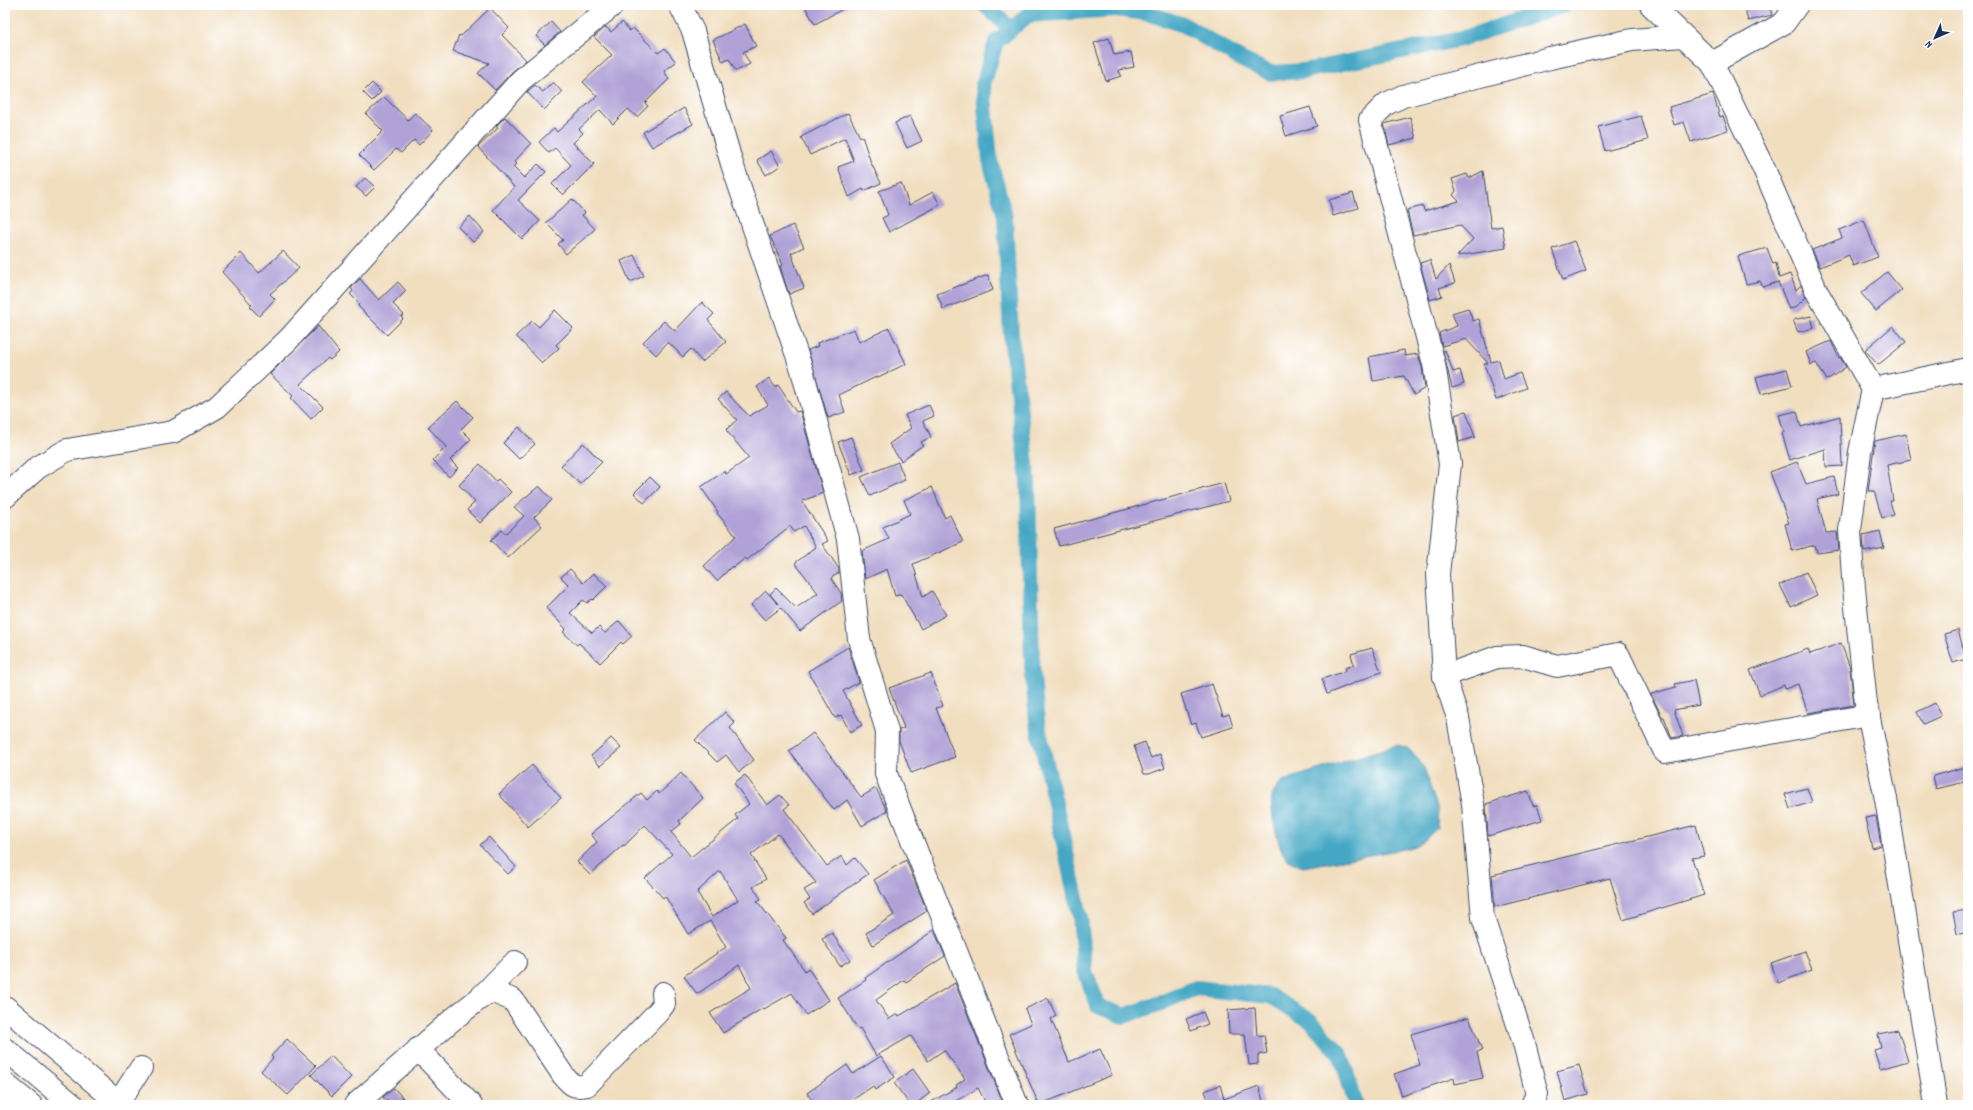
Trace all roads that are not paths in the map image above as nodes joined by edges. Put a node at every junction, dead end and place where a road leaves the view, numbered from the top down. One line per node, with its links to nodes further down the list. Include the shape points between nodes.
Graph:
1 (612, 5): 9 (main road, via 521,80 289,339 217,407 173,432 67,450 37,468)
2 (680, 5): 25 (main road, via 693,31 732,164 802,370 846,532 859,639 888,731 886,774)
3 (1651, 5): 5 (main road)
4 (1797, 5): 6 (main road, via 1784,23)
5 (1682, 36): 6 (main road); 10 (main road, via 1632,40 1550,58 1404,96 1386,104 1370,120 1434,364 1450,464 1438,574)
6 (1712, 63): 8 (main road, via 1764,169 1817,292)
7 (1968, 369): 8 (main road)
8 (1873, 390): 11 (main road, via 1860,452 1850,530)
9 (5, 498)
10 (1444, 676): 11 (main road, via 1497,657 1523,656 1557,666 1618,654 1665,752); 26 (main road, via 1458,718 1474,804 1482,918 1524,1043 1537,1094)
11 (1869, 715): 27 (main road, via 1886,799)
12 (515, 962): 14 (main road)
13 (663, 993): 14 (main road, via 664,1004 658,1012 587,1085 578,1087 572,1086 563,1075 513,1000 496,993 487,993)
14 (480, 998): 17 (main road)
15 (5, 1007): 20 (main road)
16 (5, 1049): 22 (main road)
17 (418, 1049): 23 (main road); 24 (main road)
18 (141, 1068): 20 (main road)
19 (5, 1084): 21 (main road)
20 (119, 1104)
21 (31, 1105)
22 (73, 1105)
23 (355, 1105)
24 (471, 1105)
25 (1017, 1105)
26 (1532, 1105)
27 (1936, 1105)

